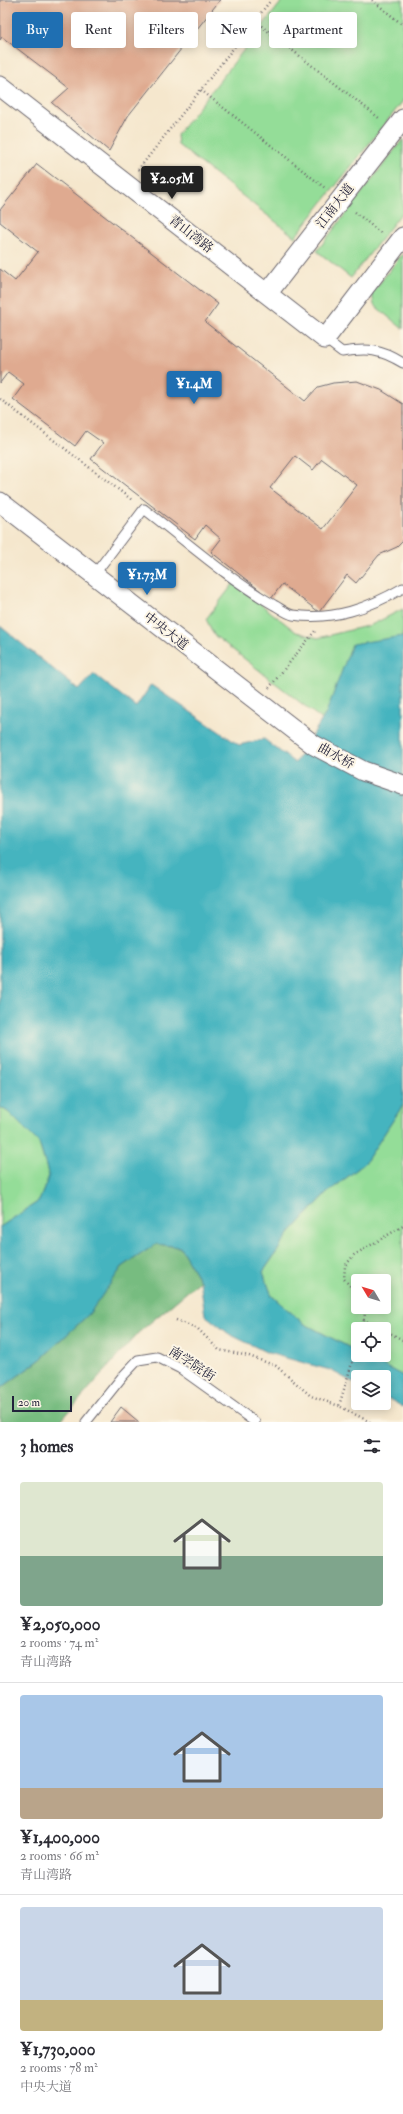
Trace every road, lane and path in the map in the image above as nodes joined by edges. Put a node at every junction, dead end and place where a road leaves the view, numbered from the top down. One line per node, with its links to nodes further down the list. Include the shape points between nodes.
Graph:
1 (271, 0): 3 (path)
2 (372, 0): 5 (path)
3 (261, 13)
4 (261, 25): 9 (path)
5 (403, 25)
6 (234, 48): 8 (path)
7 (0, 86): 10 (street, 青山湾路)
8 (201, 90): 10 (path); 11 (path)
9 (399, 125): 11 (street, 江南大道)
10 (127, 185): 13 (street, 青山湾路)
11 (340, 200): 12 (path); 13 (street, 江南大道)
12 (400, 241): 14 (street)
13 (267, 294): 14 (street, 青山湾路)
14 (325, 338): 15 (lane, via 342,352 367,349 388,354)
15 (403, 363)
16 (0, 399): 18 (path)
17 (0, 502): 19 (street, 中央大道)
18 (144, 509): 19 (lane); 21 (lane, via 256,595 291,614)
19 (94, 575): 22 (street, 中央大道)
20 (403, 588): 21 (lane, via 354,611)
21 (327, 617): 22 (path)
22 (258, 702): 23 (street, 中央大道)
23 (275, 715): 24 (street, 曲水桥, via 314,745 363,771)
24 (403, 785)
25 (403, 1226): 26 (path, via 354,1255 345,1266 344,1279)
26 (351, 1287)
27 (365, 1314): 29 (path)
28 (176, 1320): 34 (path, via 198,1329 219,1350 249,1356 276,1366 311,1396)
29 (364, 1320): 30 (path)
30 (368, 1322)
31 (391, 1334): 32 (path)
32 (403, 1340)
33 (352, 1362): 34 (path)
34 (339, 1406): 37 (path)
35 (86, 1422): 36 (lane, 南学院街, via 138,1360 157,1357 181,1369)
36 (255, 1422)
37 (370, 1422)

